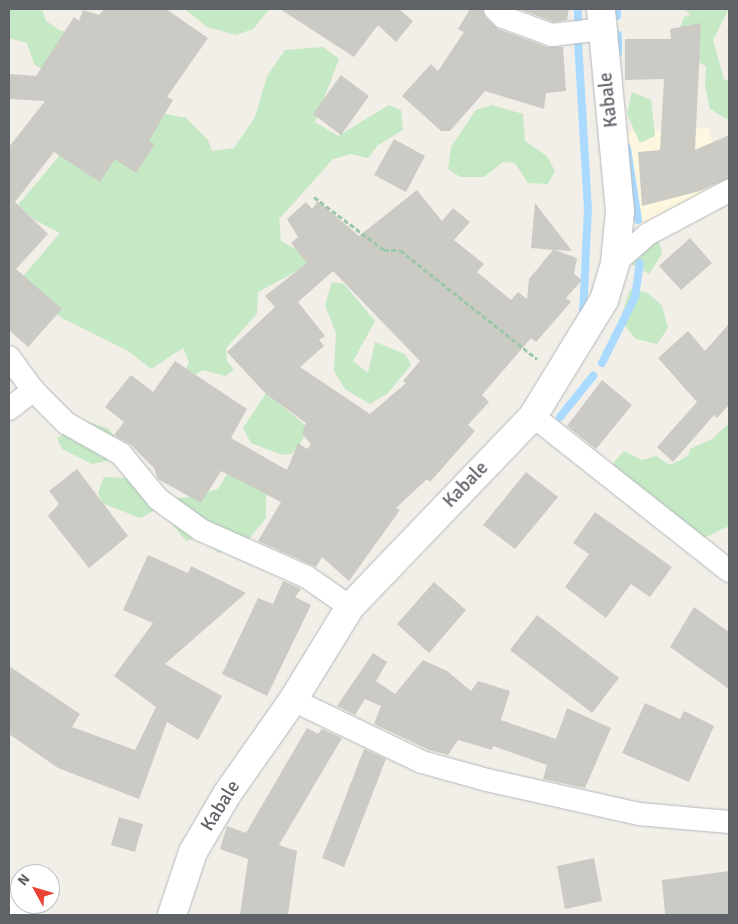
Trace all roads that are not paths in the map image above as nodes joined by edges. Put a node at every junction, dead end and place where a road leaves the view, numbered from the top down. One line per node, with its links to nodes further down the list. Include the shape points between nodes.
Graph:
1 (494, 9): 2 (street, via 503,17 552,35)
2 (602, 19): 4 (street, Kabale, via 620,211)
3 (729, 191): 4 (street, via 648,234)
4 (615, 263): 8 (street, Kabale, via 604,300)
5 (9, 357): 6 (street)
6 (33, 390): 7 (street); 10 (street, via 66,422 121,454 158,499 201,530 307,576)
7 (9, 409)
8 (533, 416): 9 (street); 10 (street, Kabale)
9 (729, 571)
10 (350, 607): 11 (street, Kabale)
11 (293, 700): 12 (street, via 422,762 639,814); 15 (street, Kabale, via 227,794 193,852)
12 (729, 822)
13 (9, 902): 14 (street)
14 (24, 915)
15 (172, 915)

